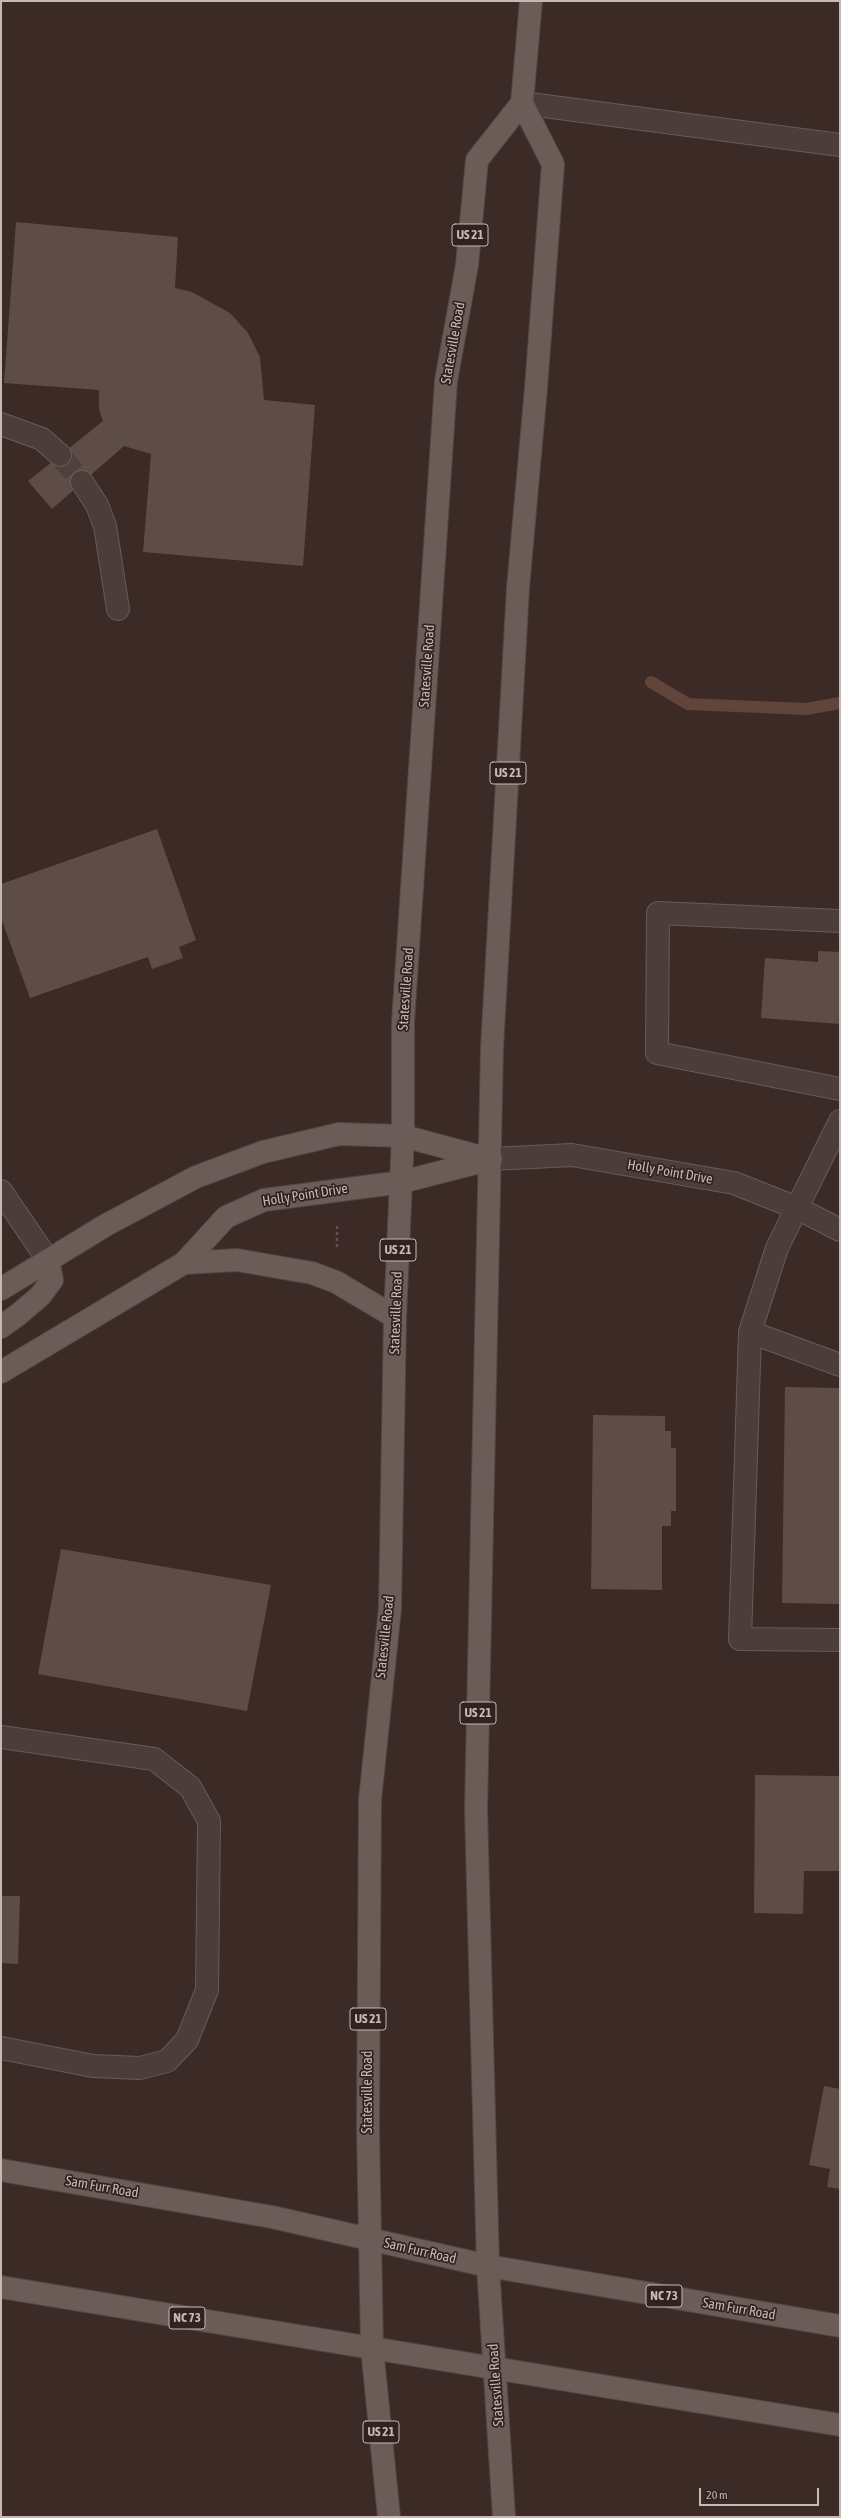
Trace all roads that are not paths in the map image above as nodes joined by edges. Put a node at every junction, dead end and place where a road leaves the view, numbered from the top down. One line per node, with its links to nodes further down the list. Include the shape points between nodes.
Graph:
1 (531, 1): 2 (main road)
2 (522, 103): 3 (street); 11 (main road, Statesville Road / US 21, via 477,160 467,265 446,382 403,1022); 12 (main road, Statesville Road / US 21, via 553,164 518,596 492,1048)
3 (840, 145)
4 (1, 424): 5 (street, via 42,439)
5 (60, 455)
6 (82, 482): 7 (street, via 97,505 105,526)
7 (118, 609)
8 (840, 921): 9 (street, via 658,913 657,1053)
9 (840, 1089)
10 (840, 1121): 15 (street)
11 (403, 1136): 12 (main road, Holly Point Drive); 13 (main road, Statesville Road / US 21); 17 (main road, Holly Point Drive, via 339,1134 263,1152 196,1177)
12 (491, 1159): 13 (main road, Holly Point Drive); 15 (street, Holly Point Drive, via 572,1155 734,1183); 30 (main road, Statesville Road / US 21, via 476,1809)
13 (402, 1182): 18 (main road, Holly Point Drive, via 264,1200 226,1217); 20 (main road, Statesville Road / US 21)
14 (1, 1191): 17 (street)
15 (796, 1208): 16 (street, Holly Point Drive); 22 (street, via 777,1248)
16 (840, 1230)
17 (48, 1260): 19 (main road, Holly Point Drive); 21 (main road, via 52,1280 40,1296)
18 (184, 1263): 20 (main road, via 237,1260 312,1273 336,1282); 24 (main road, Holly Point Drive)
19 (1, 1289)
20 (395, 1317): 29 (main road, Statesville Road / US 21, via 390,1608 370,1800)
21 (1, 1327)
22 (750, 1332): 23 (street); 25 (street, via 740,1639)
23 (840, 1365)
24 (1, 1372)
25 (840, 1640)
26 (1, 1736): 27 (street, via 154,1759 190,1787 209,1821 207,1990 187,2040 167,2061 140,2068 94,2066)
27 (1, 2048)
28 (1, 2170): 29 (main road, Sam Furr Road / NC 73, via 272,2217)
29 (370, 2239): 30 (main road, Sam Furr Road / NC 73); 33 (main road, Statesville Road / US 21)
30 (488, 2266): 32 (main road, Sam Furr Road / NC 73); 34 (main road, Statesville Road / US 21)
31 (1, 2287): 33 (main road, NC 73)
32 (840, 2326)
33 (372, 2348): 34 (main road, NC 73); 36 (main road, Statesville Road / US 21)
34 (496, 2368): 35 (main road, NC 73); 37 (main road, Statesville Road / US 21)
35 (840, 2425)
36 (389, 2517)
37 (504, 2517)

